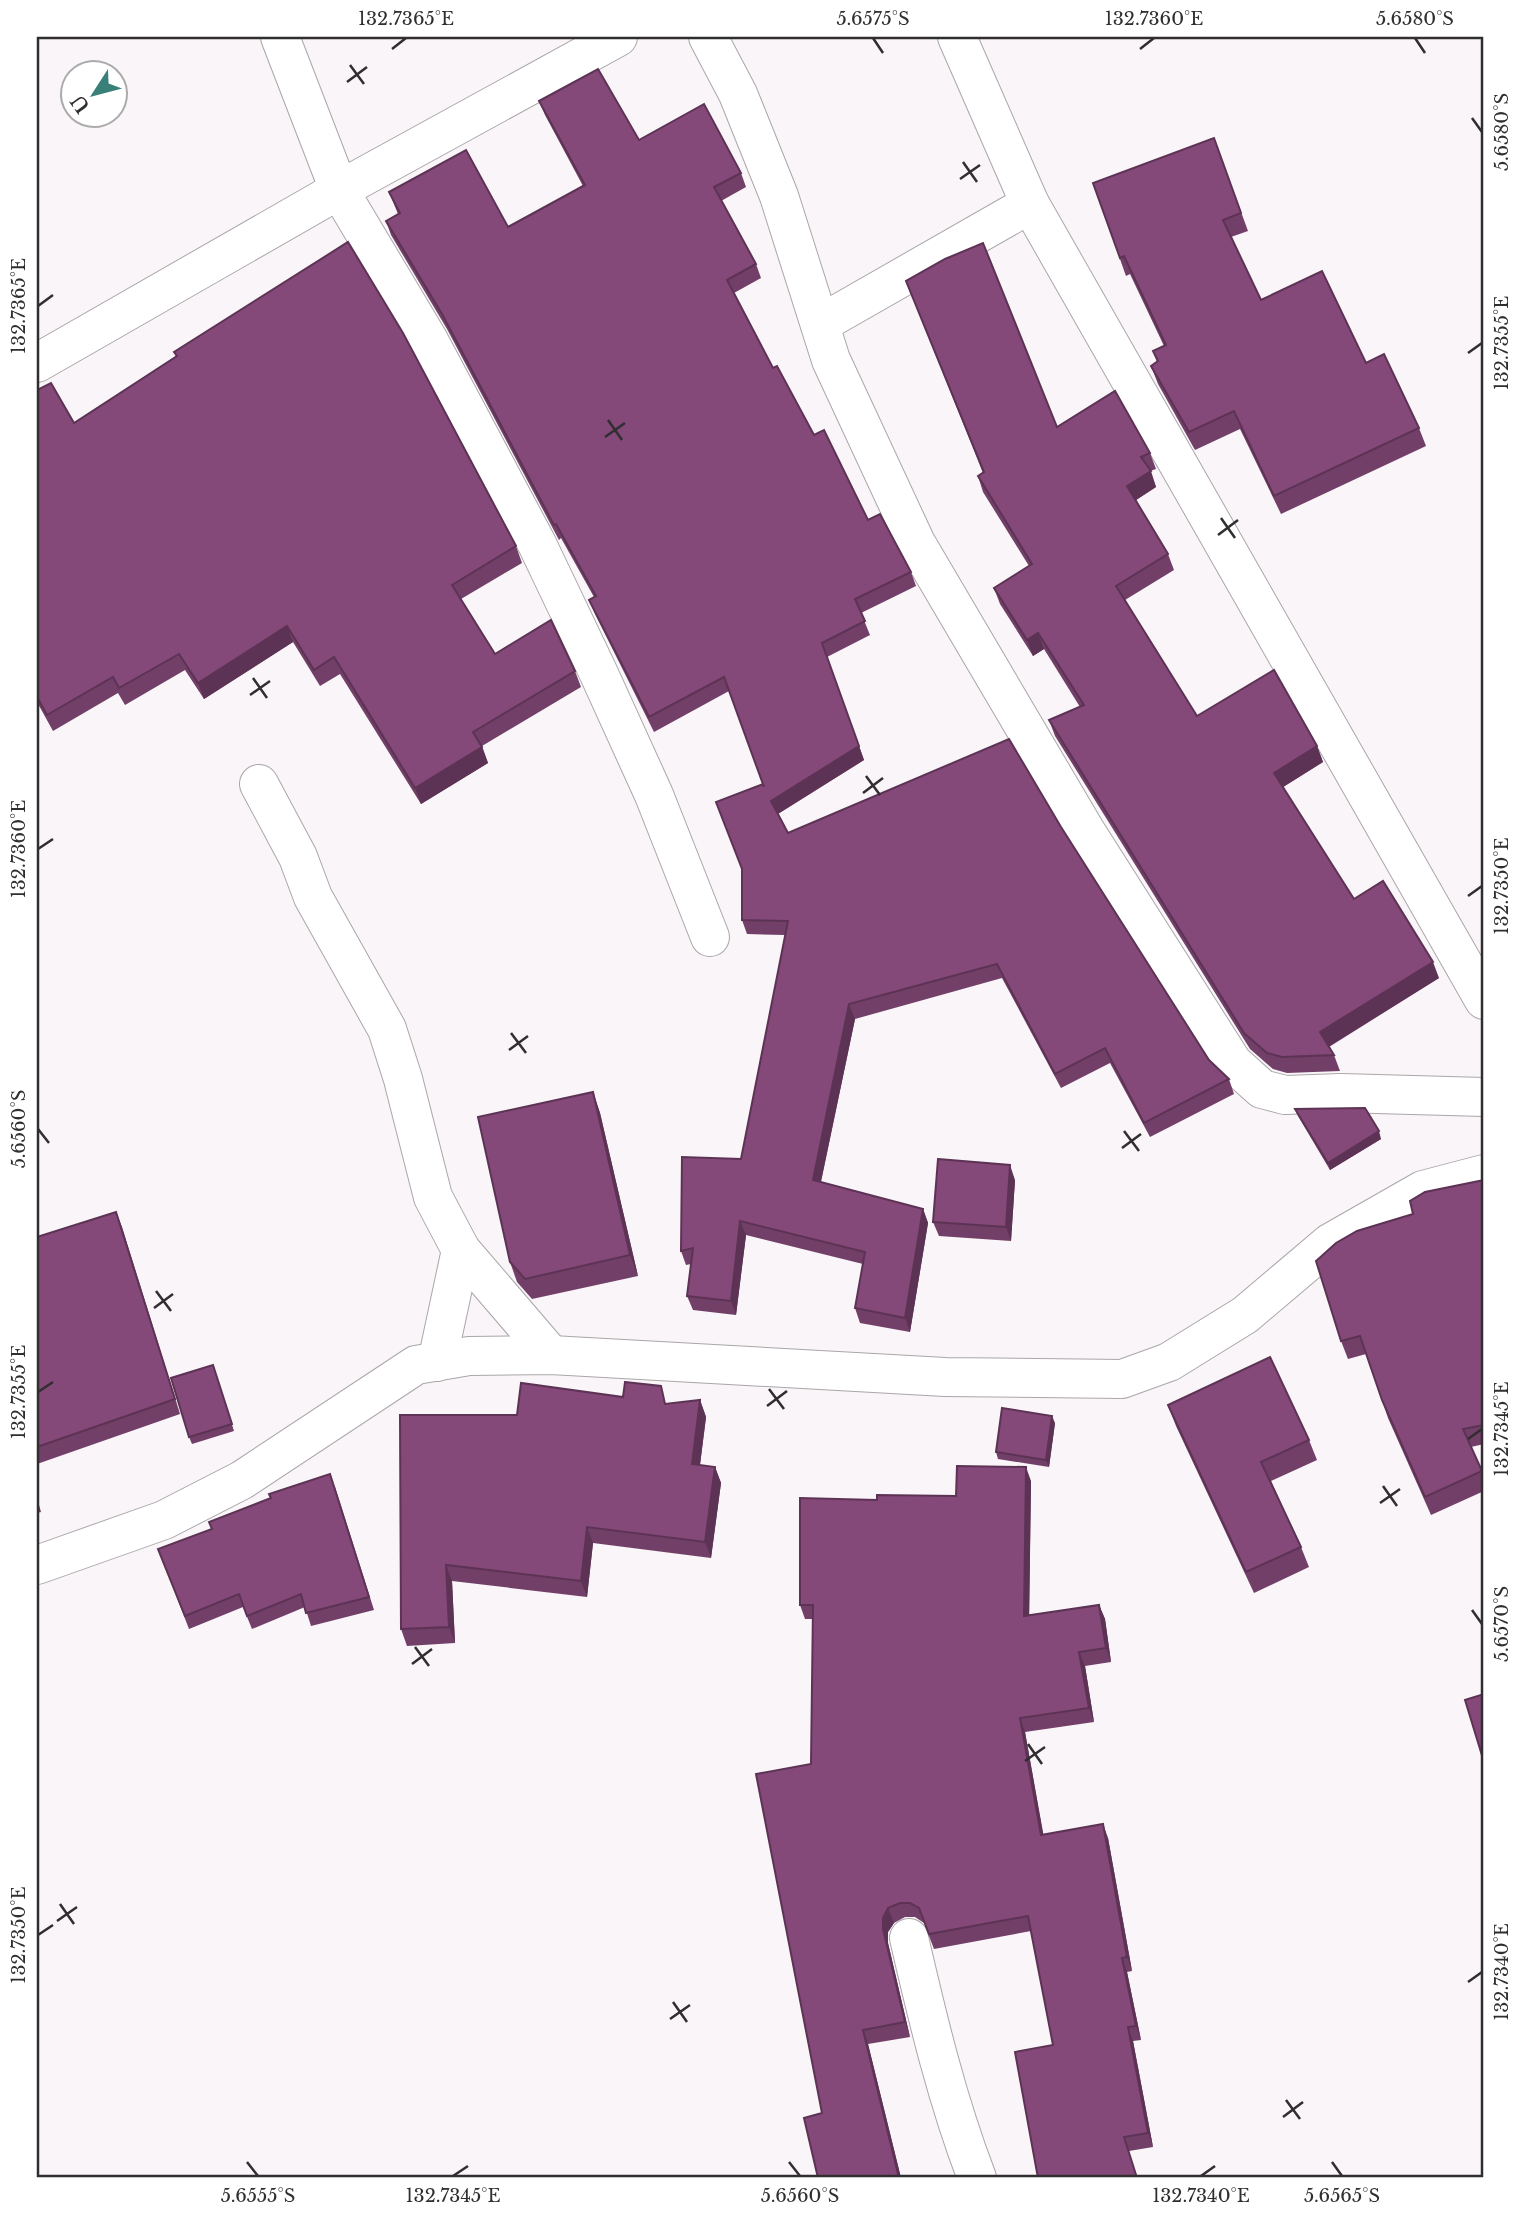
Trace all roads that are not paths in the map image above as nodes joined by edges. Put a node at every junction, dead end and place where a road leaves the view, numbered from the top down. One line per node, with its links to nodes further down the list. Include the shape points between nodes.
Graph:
1 (280, 37): 5 (street)
2 (618, 37): 5 (street)
3 (708, 37): 7 (street, via 738,94 779,196)
4 (957, 37): 6 (street)
5 (339, 190): 8 (street); 10 (street, via 428,339 537,544 654,795)
6 (1030, 204): 7 (street); 11 (street)
7 (820, 324): 12 (street, via 831,360 916,543 1085,830 1233,1063 1262,1089 1284,1095)
8 (37, 363)
9 (260, 784): 14 (street, via 313,897 387,1029 433,1197)
10 (710, 937)
11 (1484, 1000)
12 (1484, 1097)
13 (1484, 1174): 15 (street, via 1423,1191 1330,1243 1245,1315 1169,1362 1122,1379 945,1377)
14 (461, 1250): 15 (street); 16 (street)
15 (551, 1355): 16 (street, via 469,1356)
16 (437, 1362): 17 (street, via 416,1365 242,1480 164,1520)
17 (37, 1565)
18 (909, 1938): 19 (street, via 932,2041)
19 (977, 2178)

